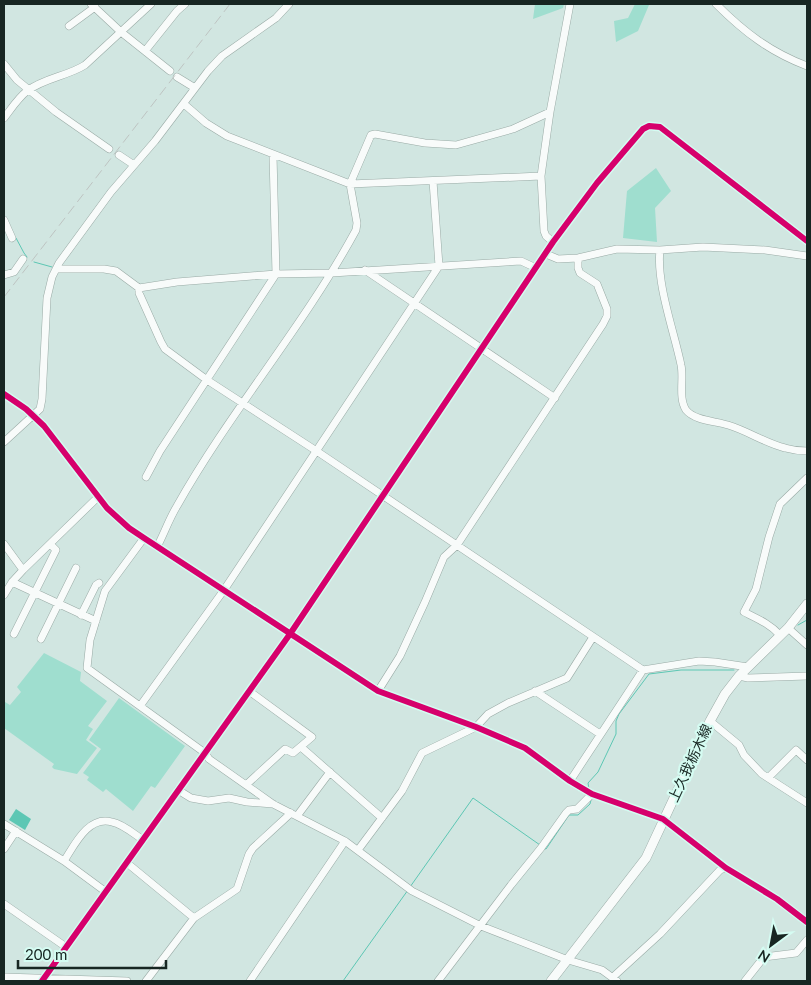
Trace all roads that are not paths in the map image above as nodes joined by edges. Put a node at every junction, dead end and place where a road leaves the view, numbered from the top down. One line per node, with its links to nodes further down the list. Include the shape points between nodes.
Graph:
1 (151, 4): 8 (street)
2 (185, 4): 9 (street)
3 (289, 4): 14 (street, via 270,22 222,56)
4 (570, 4): 17 (street)
5 (716, 4): 11 (street, via 734,22 776,53)
6 (93, 6): 7 (street); 8 (street)
7 (68, 26)
8 (121, 32): 9 (street); 15 (street, via 77,70)
9 (145, 51): 12 (street)
10 (4, 64): 15 (street)
11 (807, 66)
12 (170, 71)
13 (177, 77): 14 (street)
14 (195, 88): 16 (street)
15 (29, 90): 18 (street); 19 (street)
16 (184, 104): 21 (street, via 227,136); 22 (street)
17 (550, 112): 23 (street); 25 (street, via 514,129 456,145 372,135)
18 (5, 113)
19 (109, 149)
20 (119, 155): 22 (street)
21 (273, 155): 25 (street); 40 (street)
22 (134, 165): 37 (street)
23 (541, 176): 24 (street); 29 (street, via 544,230)
24 (433, 181): 25 (street); 35 (street)
25 (350, 184): 39 (street, via 356,230)
26 (4, 220): 27 (street)
27 (12, 238)
28 (807, 241): 29 (street, via 665,130 653,125 643,129 618,158)
29 (553, 242): 31 (street)
30 (660, 250): 32 (street, via 740,248); 33 (street, via 616,248); 52 (street, via 663,289 681,366 685,409 692,415 742,430 783,448)
31 (546, 254): 33 (street, via 555,259); 36 (street)
32 (807, 256)
33 (578, 258): 47 (street, via 580,273 596,284 607,316)
34 (23, 259): 41 (street, via 14,272)
35 (439, 266): 36 (street, via 522,261); 38 (street); 43 (street)
36 (536, 268): 44 (street)
37 (56, 270): 42 (street, via 104,269 116,272); 49 (street, via 47,298 42,398 40,409)
38 (365, 270): 39 (street); 43 (street)
39 (332, 273): 40 (street); 48 (street)
40 (276, 274): 42 (street); 45 (street)
41 (4, 275)
42 (139, 288): 45 (street, via 165,348)
43 (414, 304): 44 (street); 51 (street)
44 (482, 349): 47 (street); 55 (street)
45 (207, 380): 48 (street); 53 (street)
46 (4, 394): 49 (street)
47 (555, 398): 60 (street)
48 (243, 404): 51 (street); 61 (street, via 176,508)
49 (33, 416): 50 (street); 56 (street, via 55,439)
50 (4, 442)
51 (315, 450): 55 (street); 66 (street)
52 (807, 451)
53 (146, 477)
54 (807, 478): 76 (street, via 780,504 756,589 744,612)
55 (383, 496): 60 (street); 75 (street)
56 (97, 498): 57 (street); 59 (street)
57 (144, 538): 61 (street); 72 (street, via 107,588)
58 (4, 544): 63 (street)
59 (50, 544): 63 (street); 67 (street, via 56,550)
60 (456, 545): 77 (street); 85 (street, via 444,557 400,656)
61 (158, 547): 66 (street)
62 (76, 568): 69 (street)
63 (23, 570): 64 (street)
64 (12, 582): 67 (street); 68 (street)
65 (99, 583): 71 (street)
66 (224, 590): 75 (street); 87 (street)
67 (34, 593): 69 (street); 74 (street)
68 (4, 595)
69 (59, 604): 71 (street); 78 (street)
70 (807, 604): 73 (main road, 上久我栃木線)
71 (81, 615): 72 (street)
72 (96, 622): 87 (street, via 87,668)
73 (788, 628): 76 (main road, 上久我栃木線); 79 (street)
74 (14, 634)
75 (290, 634): 84 (street); 85 (street)
76 (780, 635): 80 (main road, 上久我栃木線)
77 (594, 637): 81 (street); 86 (street, via 567,678)
78 (41, 639)
79 (807, 645)
80 (748, 667): 81 (street, via 699,661); 82 (main road, 上久我栃木線)
81 (643, 670): 90 (street)
82 (739, 676): 83 (street); 88 (main road, 上久我栃木線)
83 (807, 676)
84 (249, 691): 91 (street, via 312,737); 92 (street)
85 (378, 691): 89 (street)
86 (535, 691): 89 (street, via 488,714); 90 (street)
87 (140, 706): 92 (street)
88 (710, 721): 95 (street, via 739,745 762,774); 104 (main road, 上久我栃木線)
89 (476, 727): 96 (street, via 525,748); 103 (street, via 422,753 402,791)
90 (600, 734): 96 (street)
91 (301, 747): 94 (street); 97 (street, via 292,753 284,749)
92 (205, 753): 97 (street, via 209,760); 98 (street)
93 (807, 760): 95 (street, via 796,750)
94 (330, 772): 102 (street); 103 (street)
95 (769, 776): 100 (street)
96 (570, 781): 99 (street)
97 (246, 785): 101 (street)
98 (178, 790): 101 (street, via 191,798 208,801 229,798); 107 (street)
99 (592, 794): 104 (street); 118 (street, via 577,809 566,813)
100 (807, 803)
101 (273, 804): 102 (street)
102 (294, 815): 108 (street); 116 (street, via 254,848 237,889)
103 (382, 818): 110 (street)
104 (663, 819): 113 (street); 121 (main road, 上久我栃木線, via 646,858)
105 (4, 824): 106 (street)
106 (16, 831): 109 (street); 111 (street)
107 (143, 840): 111 (street, via 112,822 100,823 86,829); 112 (street)
108 (345, 841): 110 (street); 127 (street)
109 (4, 849)
110 (358, 850): 118 (street, via 412,891)
111 (64, 861): 114 (street)
112 (127, 863): 114 (street); 116 (street)
113 (726, 868): 117 (street); 124 (street, via 720,870)
114 (106, 892): 120 (street)
115 (4, 904): 120 (street)
116 (194, 918): 126 (street)
117 (807, 922)
118 (481, 926): 121 (street); 128 (street)
119 (807, 940): 130 (street, via 796,953 764,957)
120 (66, 947): 123 (street)
121 (568, 960): 124 (street, via 602,970); 129 (main road, 上久我栃木線)
122 (4, 977): 123 (street)
123 (43, 979): 125 (street)
124 (615, 979)
125 (127, 981)
126 (146, 981)
127 (250, 981)
128 (438, 981)
129 (551, 981)
130 (745, 981)

